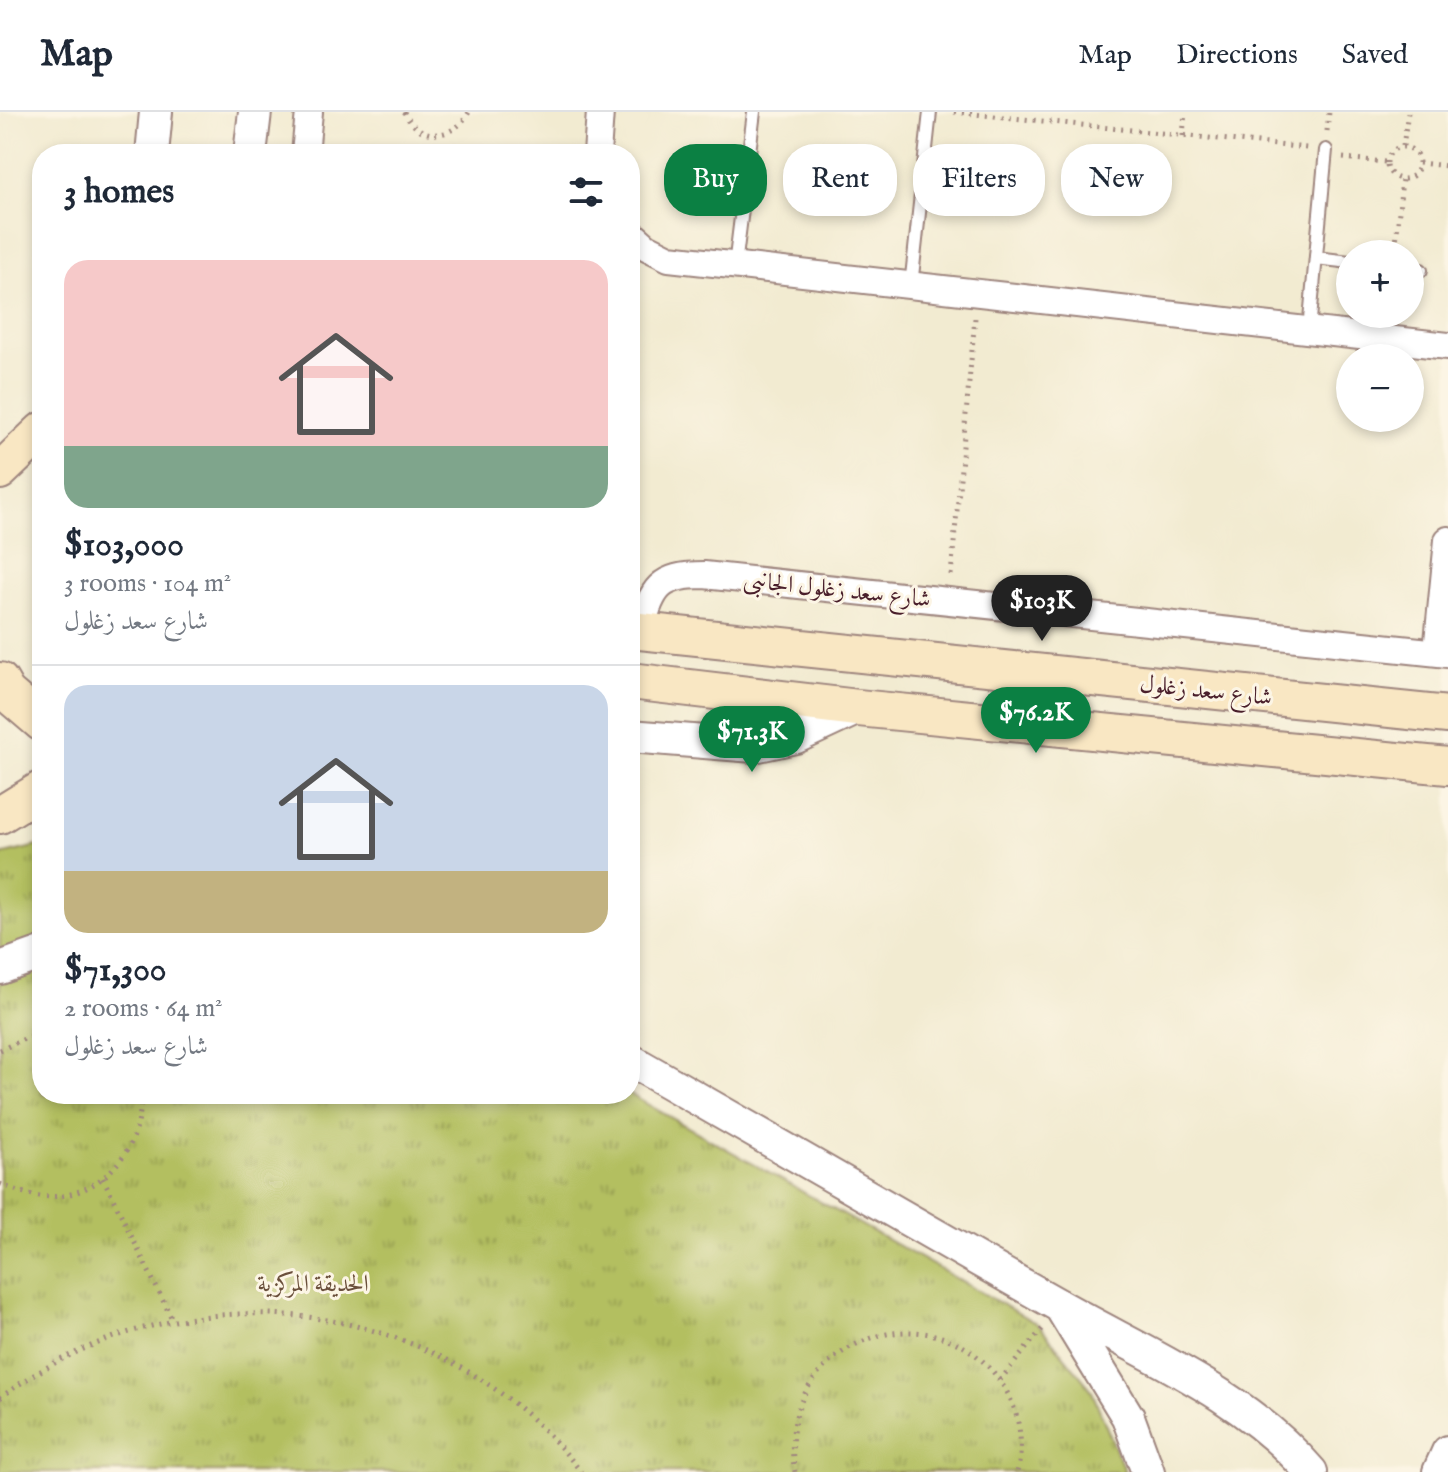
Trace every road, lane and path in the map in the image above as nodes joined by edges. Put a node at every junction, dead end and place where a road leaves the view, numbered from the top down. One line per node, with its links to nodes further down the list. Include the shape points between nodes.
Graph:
1 (156, 112): 15 (street)
2 (255, 112): 16 (street)
3 (309, 112): 17 (street)
4 (404, 112): 5 (path, via 410,124 432,135 454,130)
5 (469, 112)
6 (600, 112): 18 (street)
7 (754, 112): 29 (lane)
8 (930, 112): 30 (lane)
9 (954, 112): 13 (path)
10 (1059, 112): 13 (path)
11 (1185, 112): 14 (path)
12 (1408, 112): 19 (path)
13 (1058, 123): 14 (path)
14 (1183, 136): 20 (path)
15 (153, 144)
16 (251, 144)
17 (306, 144)
18 (598, 144)
19 (1403, 146): 21 (path, via 1395,148); 22 (path, via 1417,155)
20 (1325, 154): 21 (path); 27 (lane)
21 (1386, 162): 24 (path, via 1388,170)
22 (1419, 163): 23 (path); 24 (path, via 1410,177)
23 (1448, 166)
24 (1402, 179): 25 (path)
25 (1396, 240)
26 (640, 241): 29 (street, via 669,258)
27 (1316, 258): 28 (lane); 32 (lane)
28 (1336, 260)
29 (735, 266): 30 (street)
30 (911, 286): 31 (street)
31 (977, 293): 32 (street); 37 (path)
32 (1309, 330): 33 (street)
33 (1448, 346)
34 (32, 441): 35 (main road)
35 (0, 471)
36 (1448, 540): 40 (street)
37 (949, 601): 38 (street, شارع سعد زغلول الجانبى, via 686,575 653,590); 40 (street, شارع سعد زغلول الجانبى)
38 (640, 619)
39 (640, 631): 45 (main road, شارع سعد زغلول)
40 (1442, 653)
41 (0, 681): 44 (main road)
42 (640, 682): 43 (main road)
43 (858, 708): 46 (street, via 796,737 754,746); 47 (main road)
44 (32, 714)
45 (1448, 715)
46 (640, 737)
47 (1448, 766)
48 (32, 795): 49 (main road)
49 (0, 815)
50 (32, 957): 51 (street)
51 (0, 968)
52 (32, 1036): 53 (path)
53 (0, 1050)
54 (640, 1066): 58 (street)
55 (141, 1104): 56 (path, via 130,1148)
56 (103, 1178): 57 (path, via 66,1195 26,1196); 59 (path)
57 (0, 1184)
58 (1061, 1307): 60 (path); 66 (street, via 1128,1417); 67 (street, via 1259,1420)
59 (173, 1321): 61 (path, via 93,1345 55,1362); 63 (path, via 295,1315 414,1345 507,1399)
60 (1000, 1380): 64 (path, via 977,1356 948,1339 904,1331 860,1341 823,1367 799,1404 793,1426); 65 (path, via 1018,1421)
61 (0, 1398)
62 (1448, 1452): 68 (street)
63 (581, 1472)
64 (795, 1472)
65 (1017, 1472)
66 (1148, 1472)
67 (1311, 1472)
68 (1439, 1472)

